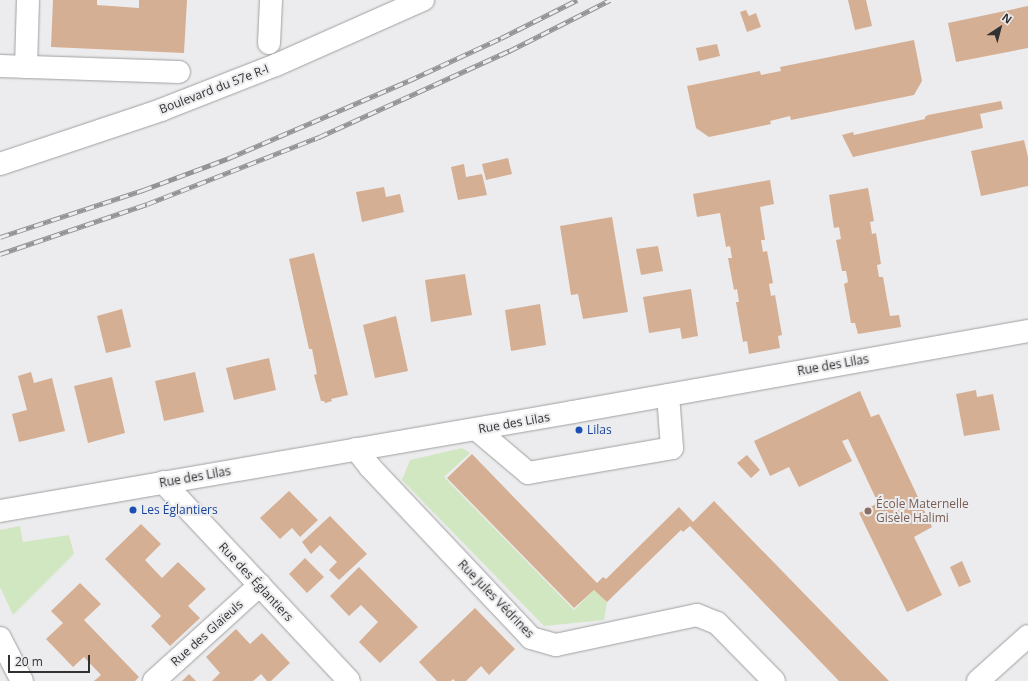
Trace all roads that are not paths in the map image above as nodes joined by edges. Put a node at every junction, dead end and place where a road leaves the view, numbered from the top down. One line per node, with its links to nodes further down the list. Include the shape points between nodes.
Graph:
1 (28, 0): 6 (street)
2 (271, 0): 4 (street)
3 (423, 0): 8 (street, Boulevard du 57e R-I, via 276,65 161,110)
4 (269, 43)
5 (0, 66): 6 (street)
6 (26, 67): 7 (street)
7 (179, 72)
8 (0, 164)
9 (1028, 331): 10 (street, Rue des Lilas)
10 (668, 395): 11 (street, Rue des Lilas); 11 (street, via 672,448 528,473)
11 (476, 429): 12 (street, Rue des Lilas)
12 (356, 449): 13 (street, Rue des Lilas); 21 (street, Rue Jules Védrines, via 531,638 556,645 697,615 718,623)
13 (163, 482): 14 (street, Rue des Lilas); 15 (street, Rue des Églantiers)
14 (0, 511)
15 (260, 585): 19 (street, Rue des Glaïeuls); 20 (street, Rue des Églantiers)
16 (1028, 636): 22 (street)
17 (0, 638): 18 (street)
18 (22, 681)
19 (154, 681)
20 (349, 681)
21 (774, 681)
22 (978, 681)

